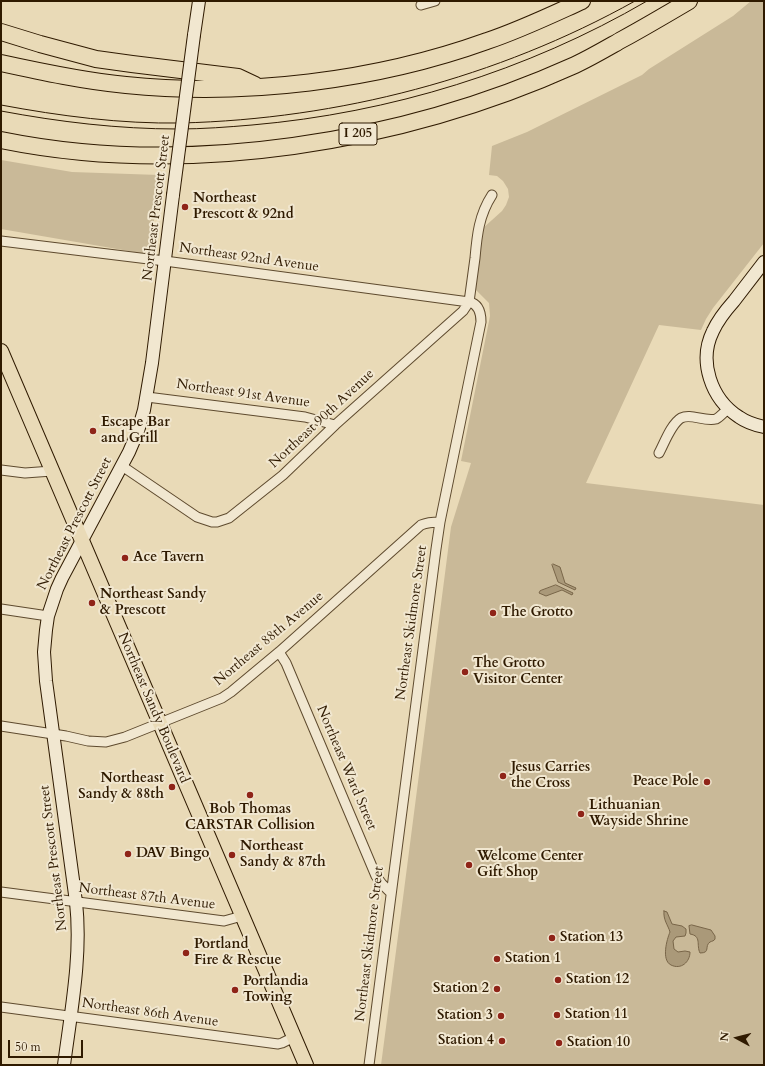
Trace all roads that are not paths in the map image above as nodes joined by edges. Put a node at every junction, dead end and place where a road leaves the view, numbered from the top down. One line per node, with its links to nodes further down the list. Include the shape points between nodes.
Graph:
1 (199, 1): 12 (street, Northeast Prescott Street, bridge)
2 (436, 1): 5 (street)
3 (582, 1): 8 (highway, via 487,41 412,63 370,73)
4 (689, 1): 9 (highway, I 205, via 578,64 510,92 468,106 369,132 296,145 190,154 135,155 83,152)
5 (421, 5)
6 (1, 32): 8 (highway, via 96,58 238,77)
7 (1, 63): 8 (highway, via 127,85)
8 (260, 87)
9 (1, 140)
10 (492, 195): 14 (street, via 478,231)
11 (1, 241): 12 (street, Northeast 92nd Avenue)
12 (165, 261): 14 (street, Northeast 92nd Avenue); 16 (street, Northeast Prescott Street)
13 (764, 262): 17 (street, via 720,319 712,331 708,345 710,381)
14 (470, 302): 18 (street, Northeast 90th Avenue); 24 (street, Northeast Skidmore Street, via 478,307 481,322)
15 (1, 351): 23 (main road, Northeast Sandy Boulevard)
16 (147, 397): 18 (street, Northeast 91st Avenue, via 305,416); 21 (street, Northeast Prescott Street, via 138,431)
17 (728, 409): 19 (street, via 738,417); 20 (street, via 715,419 688,416 677,421)
18 (335, 425): 21 (street, Northeast 90th Avenue, via 283,475 229,518 217,522 197,517)
19 (764, 428)
20 (659, 453)
21 (122, 466): 25 (street, Northeast Prescott Street)
22 (1, 470): 23 (street, via 25,473)
23 (52, 471): 25 (main road, Northeast Sandy Boulevard)
24 (440, 522): 28 (street, Northeast 88th Avenue, via 421,525); 33 (street, Northeast Skidmore Street)
25 (82, 540): 27 (street, Northeast Prescott Street, via 57,589); 29 (main road, Northeast Sandy Boulevard)
26 (1, 609): 27 (street)
27 (48, 616): 31 (street, Northeast Prescott Street, via 45,666)
28 (279, 652): 29 (street, Northeast 88th Avenue, via 222,698); 33 (street, Northeast Ward Street, via 286,663 376,876)
29 (160, 724): 31 (street, Northeast 88th Avenue, via 106,742); 35 (main road, Northeast Sandy Boulevard)
30 (1, 726): 31 (street, Northeast 88th Avenue)
31 (53, 734): 34 (street, Northeast Prescott Street)
32 (1, 892): 34 (street, Northeast 87th Avenue)
33 (391, 893): 41 (street, Northeast Skidmore Street)
34 (76, 902): 35 (street, Northeast 87th Avenue, via 224,921); 37 (street, Northeast Prescott Street, via 78,941)
35 (242, 916): 38 (main road, Northeast Sandy Boulevard)
36 (1, 1007): 37 (street, Northeast 86th Avenue)
37 (70, 1016): 38 (street, Northeast 86th Avenue, via 278,1044); 39 (street, Northeast Prescott Street)
38 (294, 1036): 40 (main road, Northeast Sandy Boulevard)
39 (64, 1065)
40 (306, 1065)
41 (369, 1065)

